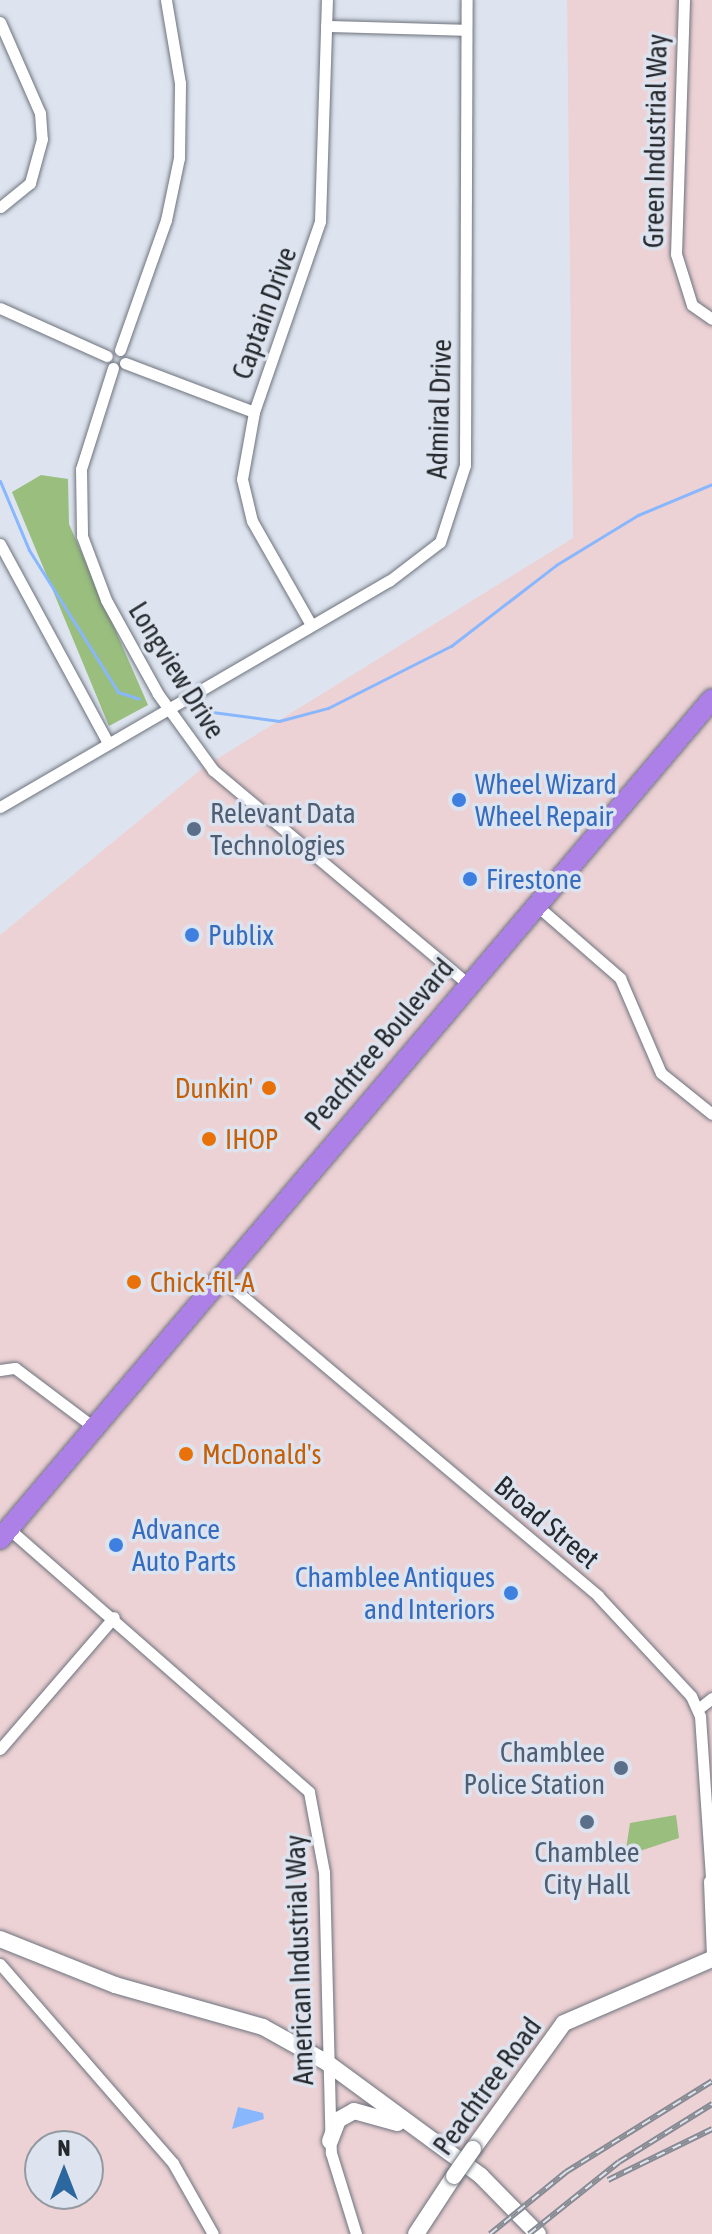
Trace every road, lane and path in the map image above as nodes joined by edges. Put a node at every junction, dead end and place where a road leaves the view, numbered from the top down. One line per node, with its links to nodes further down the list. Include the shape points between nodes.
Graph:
1 (166, 0): 11 (street, via 180,83 179,158 166,220)
2 (327, 0): 6 (street, Captain Drive)
3 (467, 0): 7 (street, Admiral Drive)
4 (684, 0): 10 (street, Green Industrial Way, via 676,254 692,305)
5 (0, 22): 8 (street, via 40,113 42,139 30,183)
6 (326, 26): 7 (street); 15 (street, Captain Drive, via 320,221)
7 (466, 30): 17 (street, Admiral Drive, via 462,489 440,542)
8 (0, 207)
9 (0, 308): 12 (street)
10 (712, 319)
11 (120, 350): 12 (street); 13 (street)
12 (107, 356): 14 (street)
13 (125, 363): 14 (street); 15 (street)
14 (113, 368): 19 (street, Longview Drive, via 81,469 82,536 106,600)
15 (254, 412): 17 (street, Captain Drive, via 245,501)
16 (0, 544): 20 (street)
17 (310, 623): 19 (street, Admiral Drive)
18 (712, 699): 22 (highway, Peachtree Boulevard)
19 (167, 708): 20 (street, Admiral Drive); 23 (street, Longview Drive, via 214,770)
20 (107, 741): 21 (street, Admiral Drive)
21 (0, 807)
22 (534, 904): 23 (highway, Peachtree Boulevard); 24 (street, via 620,978 661,1073)
23 (467, 983): 25 (highway, Peachtree Boulevard)
24 (712, 1114)
25 (221, 1278): 27 (highway, Peachtree Boulevard); 31 (street, Broad Street, via 598,1596)
26 (0, 1370): 27 (street, via 15,1368)
27 (95, 1428): 28 (highway, Peachtree Boulevard)
28 (5, 1534): 29 (street, American Industrial Way)
29 (114, 1617): 32 (street); 38 (street, American Industrial Way, via 309,1792 324,1872)
30 (712, 1698): 31 (street)
31 (698, 1709): 33 (street)
32 (0, 1749)
33 (710, 1877): 34 (street); 36 (street)
34 (712, 1890)
35 (0, 1939): 38 (street, via 93,1978 263,2027)
36 (712, 1958): 43 (street, Peachtree Road, bridge, via 564,2023)
37 (0, 1964): 41 (street, via 173,2163)
38 (326, 2062): 39 (street); 40 (street, American Industrial Way)
39 (421, 2132): 40 (street, via 354,2111 338,2120); 44 (street, via 481,2176)
40 (330, 2141): 42 (street, American Industrial Way, via 338,2192)
41 (213, 2234)
42 (356, 2234)
43 (416, 2234)
44 (538, 2234)

